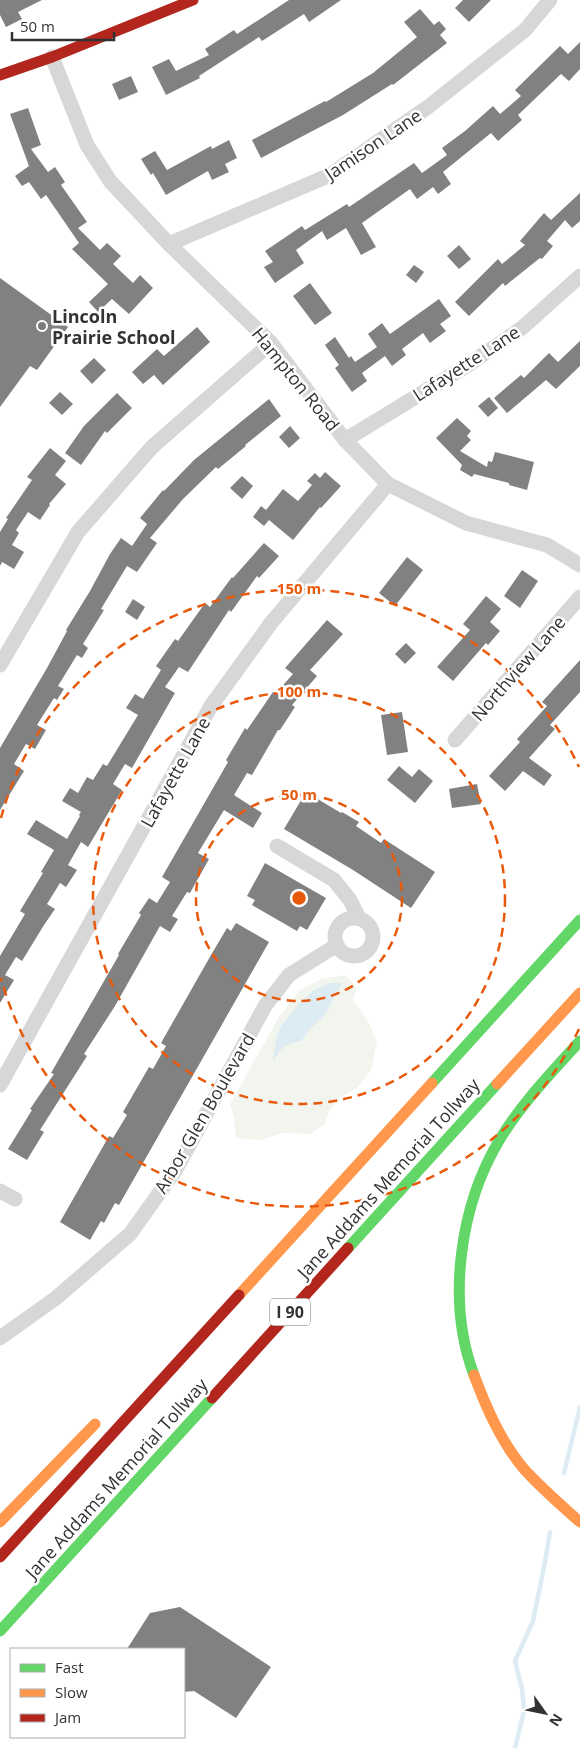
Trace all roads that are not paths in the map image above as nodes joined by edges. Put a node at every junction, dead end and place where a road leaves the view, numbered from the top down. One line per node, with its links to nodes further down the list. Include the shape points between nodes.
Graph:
1 (192, 0): 3 (main road)
2 (550, 0): 5 (street, Jamison Lane, via 525,30 503,48 428,107 330,175)
3 (52, 57): 4 (main road); 5 (street, Hampton Road, via 87,145 110,181)
4 (0, 75)
5 (169, 244): 7 (street, Hampton Road)
6 (580, 276): 8 (street, Lafayette Lane, via 522,328)
7 (271, 343): 8 (street, Hampton Road); 12 (street, via 152,446 78,532)
8 (345, 440): 9 (street, Hampton Road)
9 (388, 484): 10 (street, Hampton Road, via 466,523 547,545); 20 (street, Lafayette Lane, via 272,623 211,706)
10 (580, 565)
11 (580, 597): 13 (street, Northview Lane)
12 (0, 665)
13 (455, 740)
14 (277, 846): 15 (street, via 334,880)
15 (359, 918): 17 (street, via 349,918 338,926); 17 (street, via 372,931 372,944 368,950 352,956)
16 (580, 920): 23 (main road, Jane Addams Memorial Tollway / I 90)
17 (337, 945): 24 (street, Arbor Glen Boulevard, via 289,975 265,1006 174,1172 130,1234 56,1298)
18 (580, 993): 30 (main road, Jane Addams Memorial Tollway / I 90)
19 (580, 1041): 28 (main road, via 510,1123 487,1164 464,1234 459,1299 467,1356 490,1417 524,1469)
20 (0, 1085)
21 (0, 1191): 22 (street)
22 (15, 1199)
23 (237, 1296): 25 (main road); 29 (main road, Jane Addams Memorial Tollway / I 90)
24 (0, 1338)
25 (170, 1354)
26 (101, 1418): 27 (main road)
27 (0, 1522)
28 (580, 1522)
29 (0, 1557)
30 (0, 1631)

